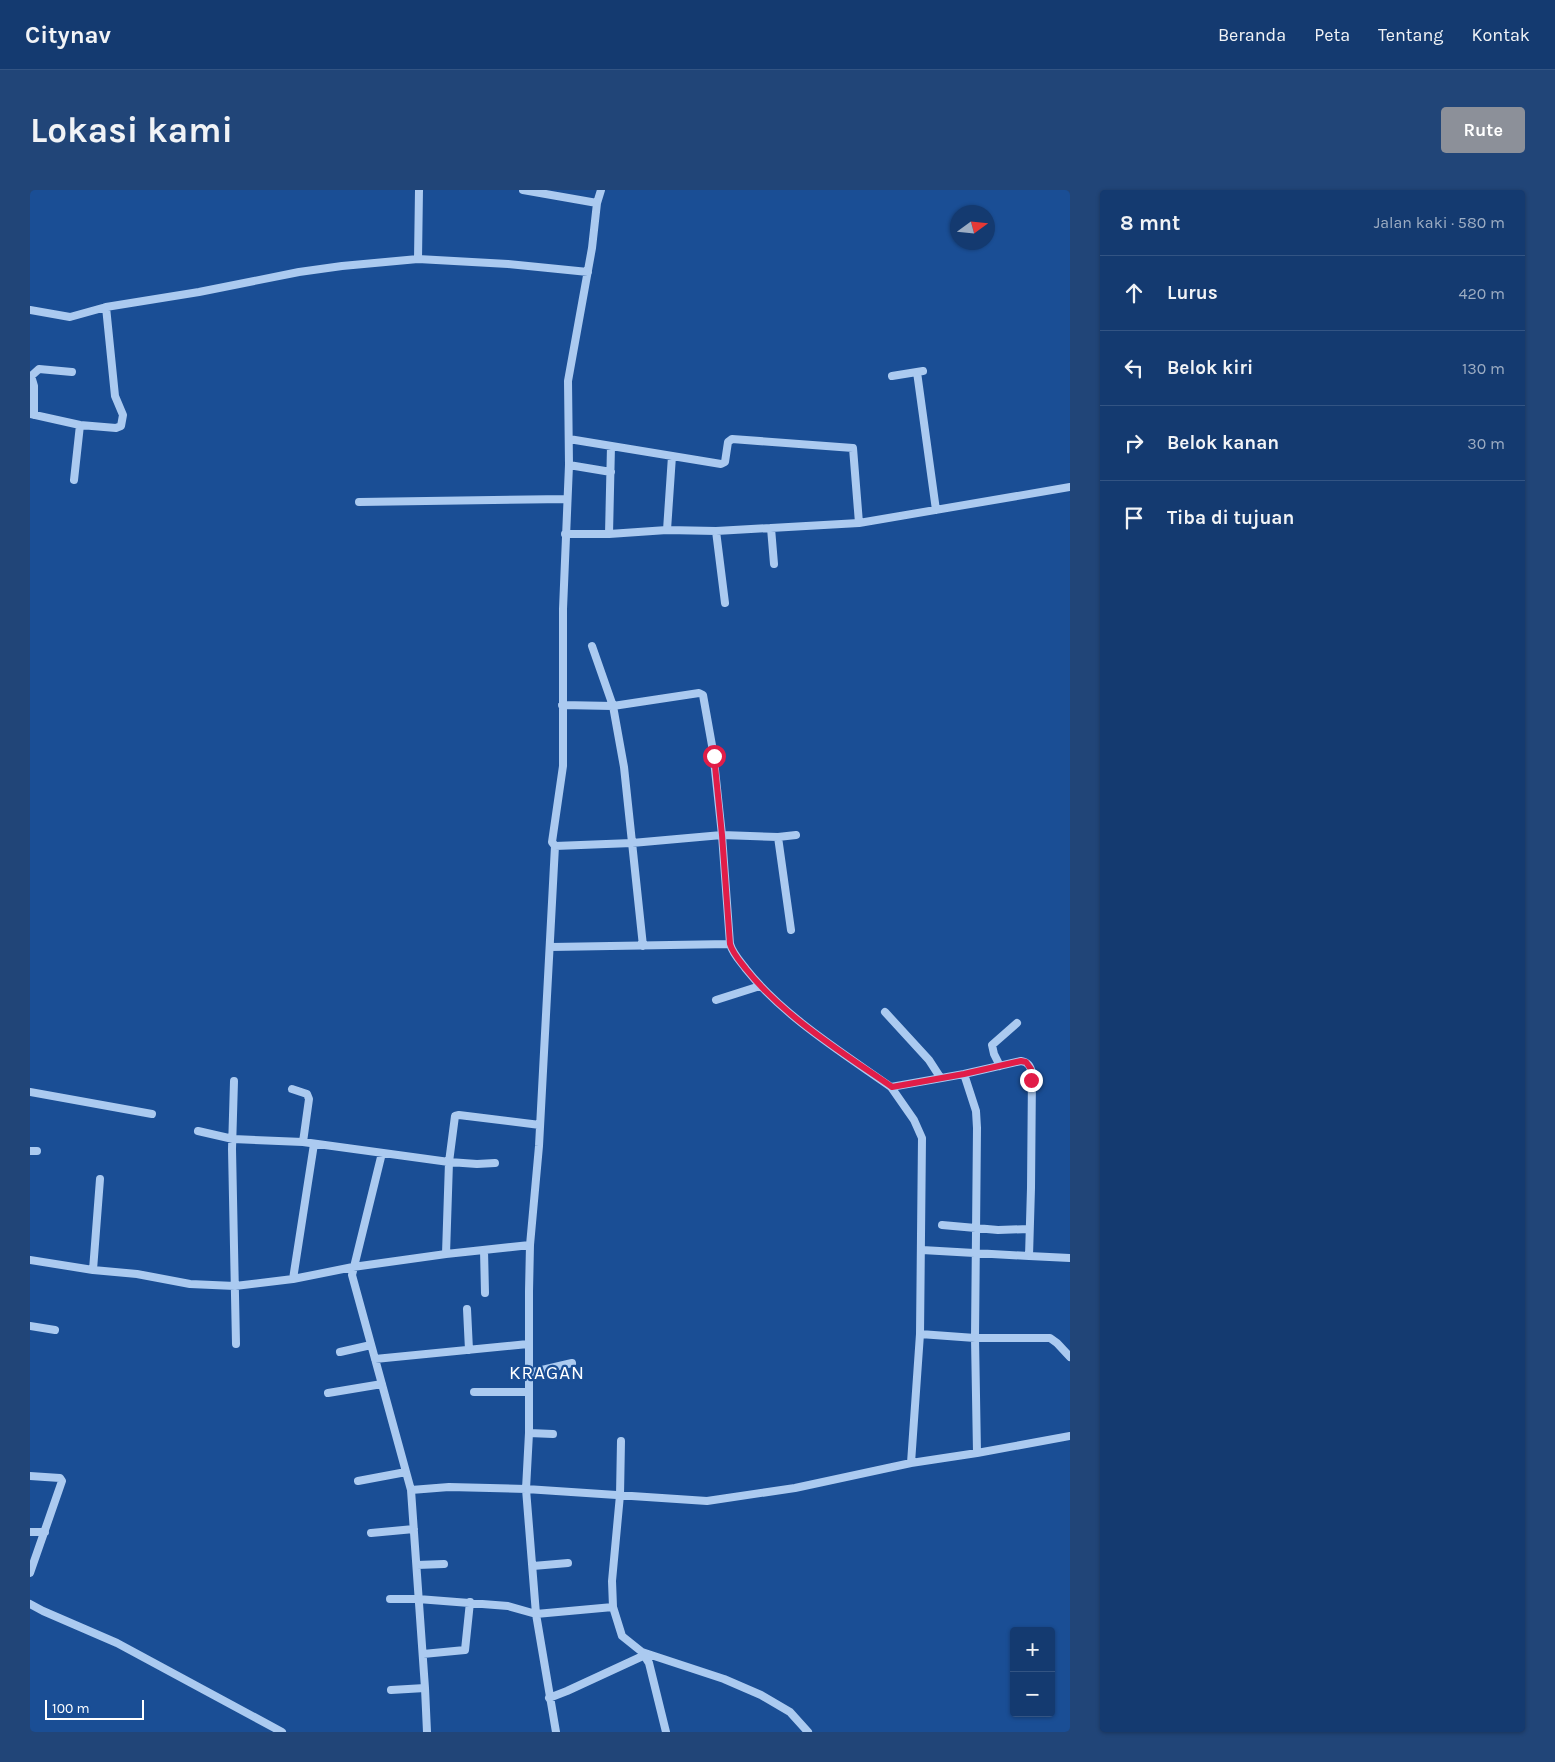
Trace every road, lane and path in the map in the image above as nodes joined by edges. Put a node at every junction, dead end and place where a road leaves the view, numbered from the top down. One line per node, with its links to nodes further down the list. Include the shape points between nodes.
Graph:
1 (419, 190): 5 (street)
2 (523, 190): 4 (street)
3 (601, 190): 4 (street)
4 (596, 203): 6 (street)
5 (418, 259): 6 (street); 7 (street, via 325,268)
6 (588, 272): 14 (street, via 568,381)
7 (106, 307): 8 (street, via 68,317); 13 (street, via 114,391 123,423 116,428)
8 (30, 310)
9 (72, 372): 10 (street, via 39,369)
10 (30, 376): 12 (street, via 34,386)
11 (892, 376): 23 (street, via 920,372)
12 (32, 414): 13 (street)
13 (80, 425): 19 (street)
14 (569, 439): 15 (street); 17 (street)
15 (611, 446): 16 (street); 18 (street)
16 (672, 456): 24 (street, via 723,464 728,442 732,439 853,448); 26 (street)
17 (569, 465): 18 (street); 21 (street)
18 (611, 472): 29 (street)
19 (74, 480)
20 (1070, 487): 23 (street)
21 (567, 499): 22 (street); 28 (street)
22 (359, 502)
23 (936, 510): 24 (street)
24 (859, 523): 25 (street)
25 (771, 528): 27 (street); 30 (street)
26 (667, 530): 27 (street); 29 (street)
27 (716, 531): 31 (street)
28 (565, 534): 29 (street); 33 (street)
29 (609, 534)
30 (774, 564)
31 (725, 603)
32 (592, 646): 34 (street)
33 (562, 705): 34 (street); 39 (street, via 563,766 552,842)
34 (613, 706): 35 (street, via 703,694); 38 (street, via 624,767)
35 (722, 835): 37 (street); 38 (street); 41 (street)
36 (796, 835): 37 (street)
37 (778, 837): 40 (street)
38 (632, 843): 39 (street); 42 (street)
39 (555, 846): 43 (street)
40 (791, 930)
41 (730, 944): 42 (street); 44 (street, via 733,953)
42 (644, 946): 43 (street)
43 (551, 947): 56 (street)
44 (760, 986): 45 (street); 52 (street, via 789,1013)
45 (716, 1000)
46 (884, 1012): 50 (street, via 929,1060)
47 (1017, 1023): 48 (street, via 992,1045)
48 (1000, 1066): 49 (street); 67 (street, via 1021,1061 1031,1069)
49 (964, 1074): 50 (street); 66 (street, via 977,1117)
50 (940, 1077): 52 (street)
51 (234, 1081): 58 (street)
52 (892, 1087): 70 (street, via 922,1138)
53 (292, 1089): 59 (street, via 307,1094 309,1099)
54 (30, 1092): 55 (street)
55 (152, 1114)
56 (540, 1125): 62 (street, via 457,1115); 68 (street)
57 (198, 1131): 58 (street)
58 (233, 1139): 59 (street); 79 (street)
59 (303, 1142): 60 (street)
60 (314, 1144): 61 (street); 78 (street)
61 (382, 1153): 62 (street); 76 (street)
62 (449, 1162): 63 (street); 72 (street)
63 (495, 1163)
64 (100, 1178): 77 (street)
65 (942, 1225): 66 (street)
66 (977, 1228): 67 (street); 71 (street)
67 (1029, 1229): 73 (street)
68 (530, 1245): 69 (street); 87 (street)
69 (484, 1250): 72 (street); 80 (street)
70 (922, 1250): 71 (street); 84 (street)
71 (977, 1252): 73 (street); 85 (street)
72 (446, 1254): 76 (street)
73 (1029, 1256): 74 (street)
74 (1070, 1258)
75 (30, 1260): 77 (street)
76 (353, 1267): 78 (street); 88 (street, via 352,1275)
77 (93, 1270): 79 (street, via 190,1284)
78 (293, 1280): 79 (street)
79 (235, 1286): 86 (street)
80 (485, 1293)
81 (467, 1309): 89 (street)
82 (30, 1326): 83 (street)
83 (55, 1330)
84 (920, 1334): 85 (street); 104 (street)
85 (975, 1338): 91 (street, via 1050,1338); 103 (street)
86 (236, 1344)
87 (528, 1344): 89 (street); 94 (street)
88 (371, 1345): 90 (street); 92 (street)
89 (469, 1350): 92 (street)
90 (340, 1352)
91 (1070, 1358)
92 (375, 1359): 95 (street)
93 (572, 1363): 94 (street)
94 (529, 1373): 97 (street)
95 (382, 1384): 98 (street); 105 (street)
96 (474, 1392): 97 (street)
97 (528, 1392): 99 (street)
98 (328, 1394)
99 (529, 1433): 100 (street); 108 (street)
100 (553, 1434)
101 (1070, 1436): 103 (street)
102 (621, 1441): 110 (street)
103 (977, 1453): 104 (street)
104 (911, 1463): 110 (street, via 795,1488 714,1500)
105 (406, 1472): 107 (street); 109 (street)
106 (30, 1476): 113 (street, via 60,1478 62,1481)
107 (358, 1481)
108 (526, 1488): 109 (street); 110 (street); 118 (street)
109 (411, 1490): 111 (street)
110 (620, 1495): 124 (street, via 612,1581)
111 (414, 1529): 114 (street); 117 (street)
112 (30, 1532): 113 (street)
113 (45, 1532): 119 (street)
114 (371, 1533)
115 (568, 1563): 118 (street)
116 (444, 1564): 117 (street)
117 (417, 1565): 120 (street)
118 (533, 1566): 125 (street)
119 (30, 1573)
120 (418, 1598): 121 (street); 122 (street); 126 (street)
121 (390, 1599)
122 (470, 1602): 125 (street, via 508,1606); 126 (street, via 466,1650)
123 (30, 1604): 131 (street, via 143,1656)
124 (613, 1607): 125 (street); 127 (street, via 622,1636)
125 (536, 1614): 130 (street)
126 (423, 1654): 128 (street)
127 (644, 1654): 130 (street); 134 (street); 135 (street, via 724,1679 761,1695 790,1712)
128 (425, 1688): 129 (street); 132 (street)
129 (391, 1690)
130 (549, 1698): 133 (street)
131 (282, 1732)
132 (427, 1732)
133 (556, 1732)
134 (666, 1732)
135 (808, 1732)

